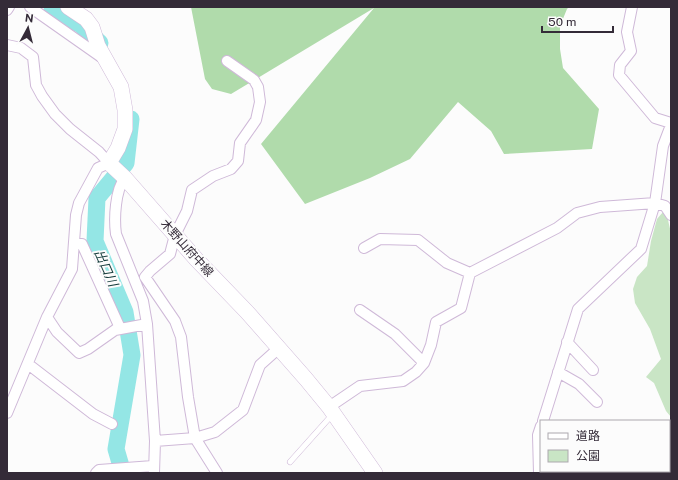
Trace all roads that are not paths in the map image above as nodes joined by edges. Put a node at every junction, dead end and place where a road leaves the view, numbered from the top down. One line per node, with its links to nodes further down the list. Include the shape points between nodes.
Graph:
1 (9, 7): 5 (street)
2 (30, 7): 8 (street)
3 (68, 7): 8 (main road, via 86,19 92,27 98,46)
4 (632, 7): 9 (street, via 627,32 631,51 620,65 619,74 655,118)
5 (7, 10)
6 (7, 45): 10 (street, via 21,48 33,57 36,85 42,96 70,129)
7 (227, 61): 14 (street, via 254,80 258,87 260,102 256,120 240,143 238,161 231,169 213,176 192,190 187,211)
8 (108, 62): 10 (main road, via 121,87 125,110 124,129)
9 (671, 124): 12 (street, via 663,146)
10 (110, 164): 11 (main road, 木野山府中線); 15 (street, via 98,168 79,203)
11 (125, 178): 14 (main road, 木野山府中線); 20 (street, via 119,184 114,223 143,301)
12 (655, 203): 13 (street, via 665,206); 17 (street, via 600,207 577,214 557,228); 22 (street, via 642,249 578,309)
13 (671, 214)
14 (175, 235): 23 (main road, 木野山府中線); 34 (street, via 170,254 145,278 175,321 181,337)
15 (74, 244): 19 (street, via 72,269); 21 (street, via 82,244)
16 (364, 248): 17 (street, via 380,239 418,240 447,263)
17 (470, 274): 24 (street, via 461,308 436,322)
18 (360, 310): 24 (street, via 395,334)
19 (48, 318): 21 (street, via 57,332 79,353); 25 (street)
20 (143, 324): 21 (street); 35 (street)
21 (120, 328)
22 (567, 342): 26 (street); 27 (street)
23 (279, 348): 29 (main road, 木野山府中線); 34 (street, via 260,365 243,410 215,432)
24 (424, 363): 29 (street, via 403,381 360,386)
25 (28, 364): 30 (street); 32 (street, via 93,414)
26 (593, 370)
27 (558, 372): 28 (street, via 579,384); 31 (street)
28 (597, 402)
29 (331, 410): 36 (lane); 40 (main road, 木野山府中線)
30 (7, 413)
31 (543, 420)
32 (112, 424)
33 (540, 429): 41 (street)
34 (195, 438): 35 (street); 39 (street)
35 (154, 441): 37 (street)
36 (290, 462)
37 (154, 469): 38 (street, via 115,468 99,470)
38 (96, 473)
39 (217, 473)
40 (375, 473)
41 (539, 473)

